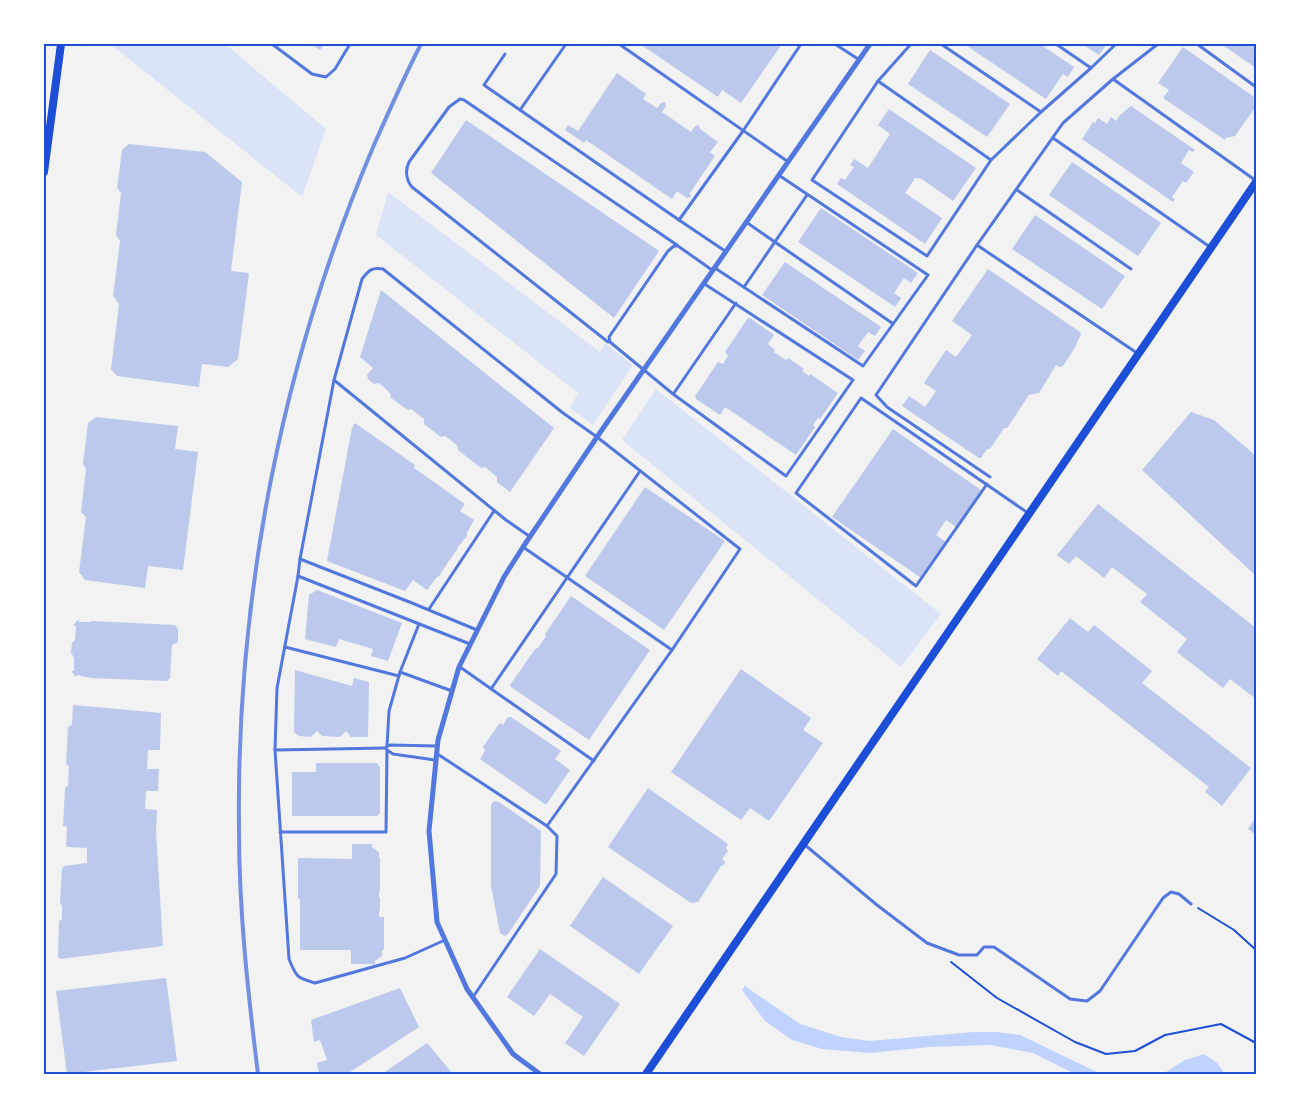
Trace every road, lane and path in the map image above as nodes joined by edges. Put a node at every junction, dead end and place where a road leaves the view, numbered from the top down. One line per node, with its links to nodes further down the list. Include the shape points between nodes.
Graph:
1 (61, 44): 27 (main road)
2 (272, 44): 3 (lane, via 312,74 326,77)
3 (350, 44)
4 (566, 44): 21 (lane)
5 (619, 44): 23 (lane)
6 (801, 44): 23 (lane)
7 (835, 44): 16 (lane)
8 (870, 44): 16 (street)
9 (911, 44): 19 (lane)
10 (940, 44): 22 (lane)
11 (1056, 44): 17 (lane)
12 (1116, 44): 17 (lane)
13 (1158, 44): 18 (lane)
14 (1197, 44): 20 (lane)
15 (505, 54): 21 (lane, via 484,85)
16 (859, 59): 26 (street)
17 (1091, 68): 22 (lane)
18 (1113, 79): 24 (lane, via 1063,123); 29 (lane)
19 (878, 81): 25 (lane); 25 (lane, via 812,180 927,256)
20 (1257, 87)
21 (520, 110): 32 (lane)
22 (1041, 112): 25 (lane)
23 (743, 131): 26 (lane); 32 (lane)
24 (1053, 138): 30 (lane); 37 (lane)
25 (992, 160)
26 (788, 162): 28 (street)
27 (44, 172)
28 (778, 175): 31 (lane); 33 (street)
29 (1257, 182): 37 (main road)
30 (1017, 190): 35 (lane); 40 (lane)
31 (807, 194): 34 (lane); 44 (lane, via 928,275)
32 (679, 220): 38 (lane)
33 (746, 222): 34 (lane); 38 (street)
34 (774, 242): 42 (lane); 44 (lane)
35 (977, 245): 46 (lane); 52 (lane, via 876,395 887,407)
36 (678, 246): 39 (lane); 45 (lane, via 668,250); 45 (lane, via 464,100 449,107 409,162 406,168 412,188)
37 (1211, 248): 46 (main road)
38 (725, 252): 39 (street)
39 (713, 269): 41 (street); 42 (lane)
40 (1131, 269)
41 (703, 283): 43 (lane); 47 (street)
42 (744, 287): 44 (lane, via 863,366)
43 (736, 303): 49 (lane); 49 (lane, via 853,380 786,476)
44 (893, 324)
45 (609, 342): 47 (lane)
46 (1139, 354): 55 (main road)
47 (644, 369): 49 (lane); 50 (street)
48 (334, 380): 50 (lane, via 362,279 376,267); 54 (lane); 58 (lane)
49 (674, 394)
50 (597, 437): 51 (lane); 56 (street)
51 (640, 471): 60 (lane); 66 (lane, via 740,549)
52 (990, 477)
53 (987, 484): 53 (lane, via 861,398 796,493 916,586); 55 (lane)
54 (494, 511): 56 (lane); 61 (lane)
55 (1029, 514): 78 (main road)
56 (530, 537): 57 (street)
57 (524, 548): 60 (lane); 63 (street, via 504,577)
58 (300, 559): 59 (lane); 61 (lane)
59 (298, 576): 62 (lane); 65 (lane)
60 (566, 577): 66 (lane); 69 (lane)
61 (429, 610): 63 (lane)
62 (419, 624): 64 (lane); 68 (lane)
63 (477, 631): 64 (street)
64 (470, 644): 67 (street)
65 (285, 647): 68 (lane); 72 (lane, via 277,688)
66 (672, 650): 75 (lane)
67 (459, 667): 69 (lane); 70 (street)
68 (400, 674): 70 (lane); 71 (lane, via 390,711)
69 (491, 688): 75 (lane)
70 (452, 691): 73 (street)
71 (387, 748): 72 (lane); 73 (lane, via 391,745); 74 (lane, via 393,754); 77 (lane, via 386,832)
72 (275, 750): 77 (lane)
73 (437, 750): 74 (street); 76 (lane)
74 (436, 760): 80 (street, via 429,831 437,922)
75 (594, 760): 76 (lane)
76 (547, 825): 83 (lane, via 557,836 556,874)
77 (280, 832): 80 (lane, via 288,958 295,974 303,980 315,983 334,979 405,958)
78 (804, 844): 79 (lane, via 927,943 959,955 976,955 984,947 993,947 1070,999 1086,1001 1100,991 1163,898 1171,892); 86 (main road)
79 (1191, 904): 81 (path, via 1234,930)
80 (445, 940): 83 (street)
81 (1257, 950)
82 (945, 957): 84 (path, via 997,998 1075,1042 1106,1054 1136,1051 1165,1035 1221,1024)
83 (473, 997): 85 (street, via 513,1054)
84 (1257, 1043)
85 (540, 1074)
86 (646, 1074)

